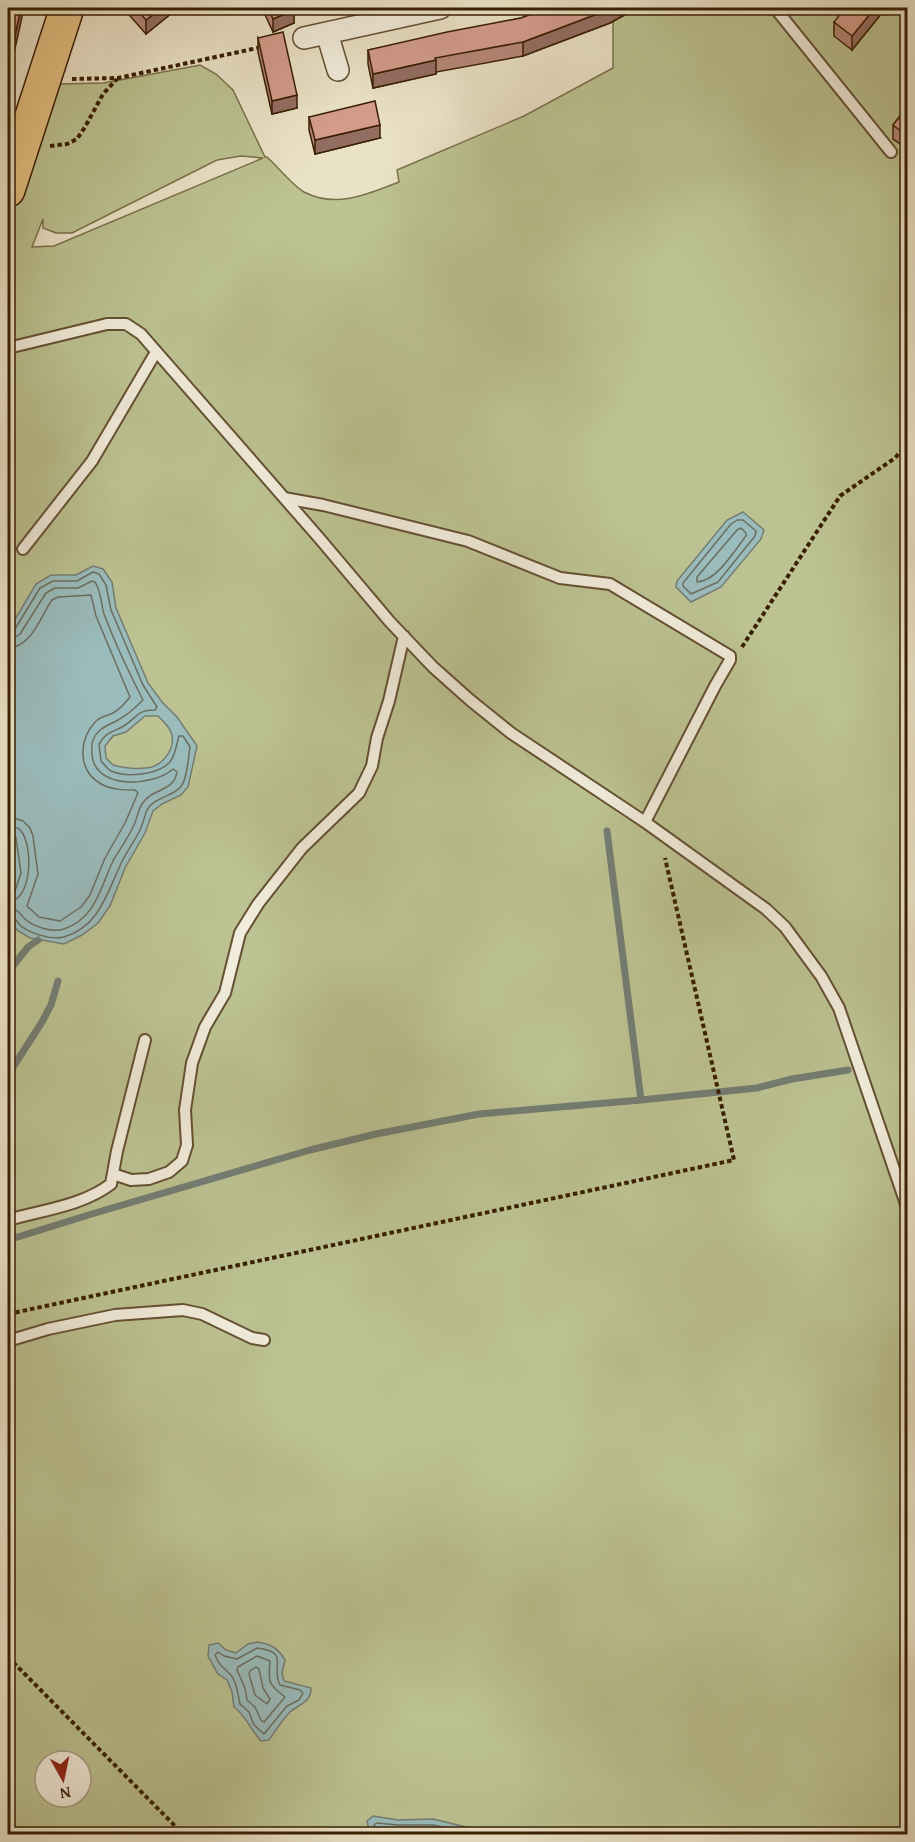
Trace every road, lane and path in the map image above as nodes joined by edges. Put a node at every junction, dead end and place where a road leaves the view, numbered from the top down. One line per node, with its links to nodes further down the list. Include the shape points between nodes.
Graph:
1 (67, 8): 9 (main road)
2 (440, 8): 4 (street)
3 (775, 8): 10 (lane)
4 (327, 33): 5 (street); 6 (street)
5 (304, 38): 8 (path)
6 (338, 70)
7 (61, 78): 8 (path)
8 (117, 78): 9 (path, via 76,139 48,147)
9 (23, 142): 11 (main road)
10 (891, 152)
11 (8, 190)
12 (8, 348): 13 (lane, via 107,324 126,324)
13 (156, 352): 15 (lane); 16 (lane, via 92,461)
14 (908, 443): 18 (path, via 895,458 840,496)
15 (284, 498): 17 (lane); 19 (lane, via 468,541 560,578 610,584 730,656)
16 (23, 549)
17 (404, 636): 19 (lane, via 433,667 503,727); 22 (lane, via 372,766 359,793 302,848 240,933 225,993 205,1027 192,1063 185,1110 187,1145 182,1161 169,1172 149,1179 131,1180)
18 (740, 649)
19 (645, 822): 20 (lane)
20 (659, 832): 23 (lane, via 766,909 785,927 821,976 839,1008); 25 (path, via 734,1160)
21 (145, 1040): 22 (lane)
22 (113, 1174): 24 (lane, via 111,1184 98,1194)
23 (908, 1210)
24 (8, 1220)
25 (8, 1314)
26 (264, 1340): 27 (lane, via 183,1310 115,1315)
27 (8, 1341)
28 (8, 1657): 29 (path)
29 (183, 1834)

